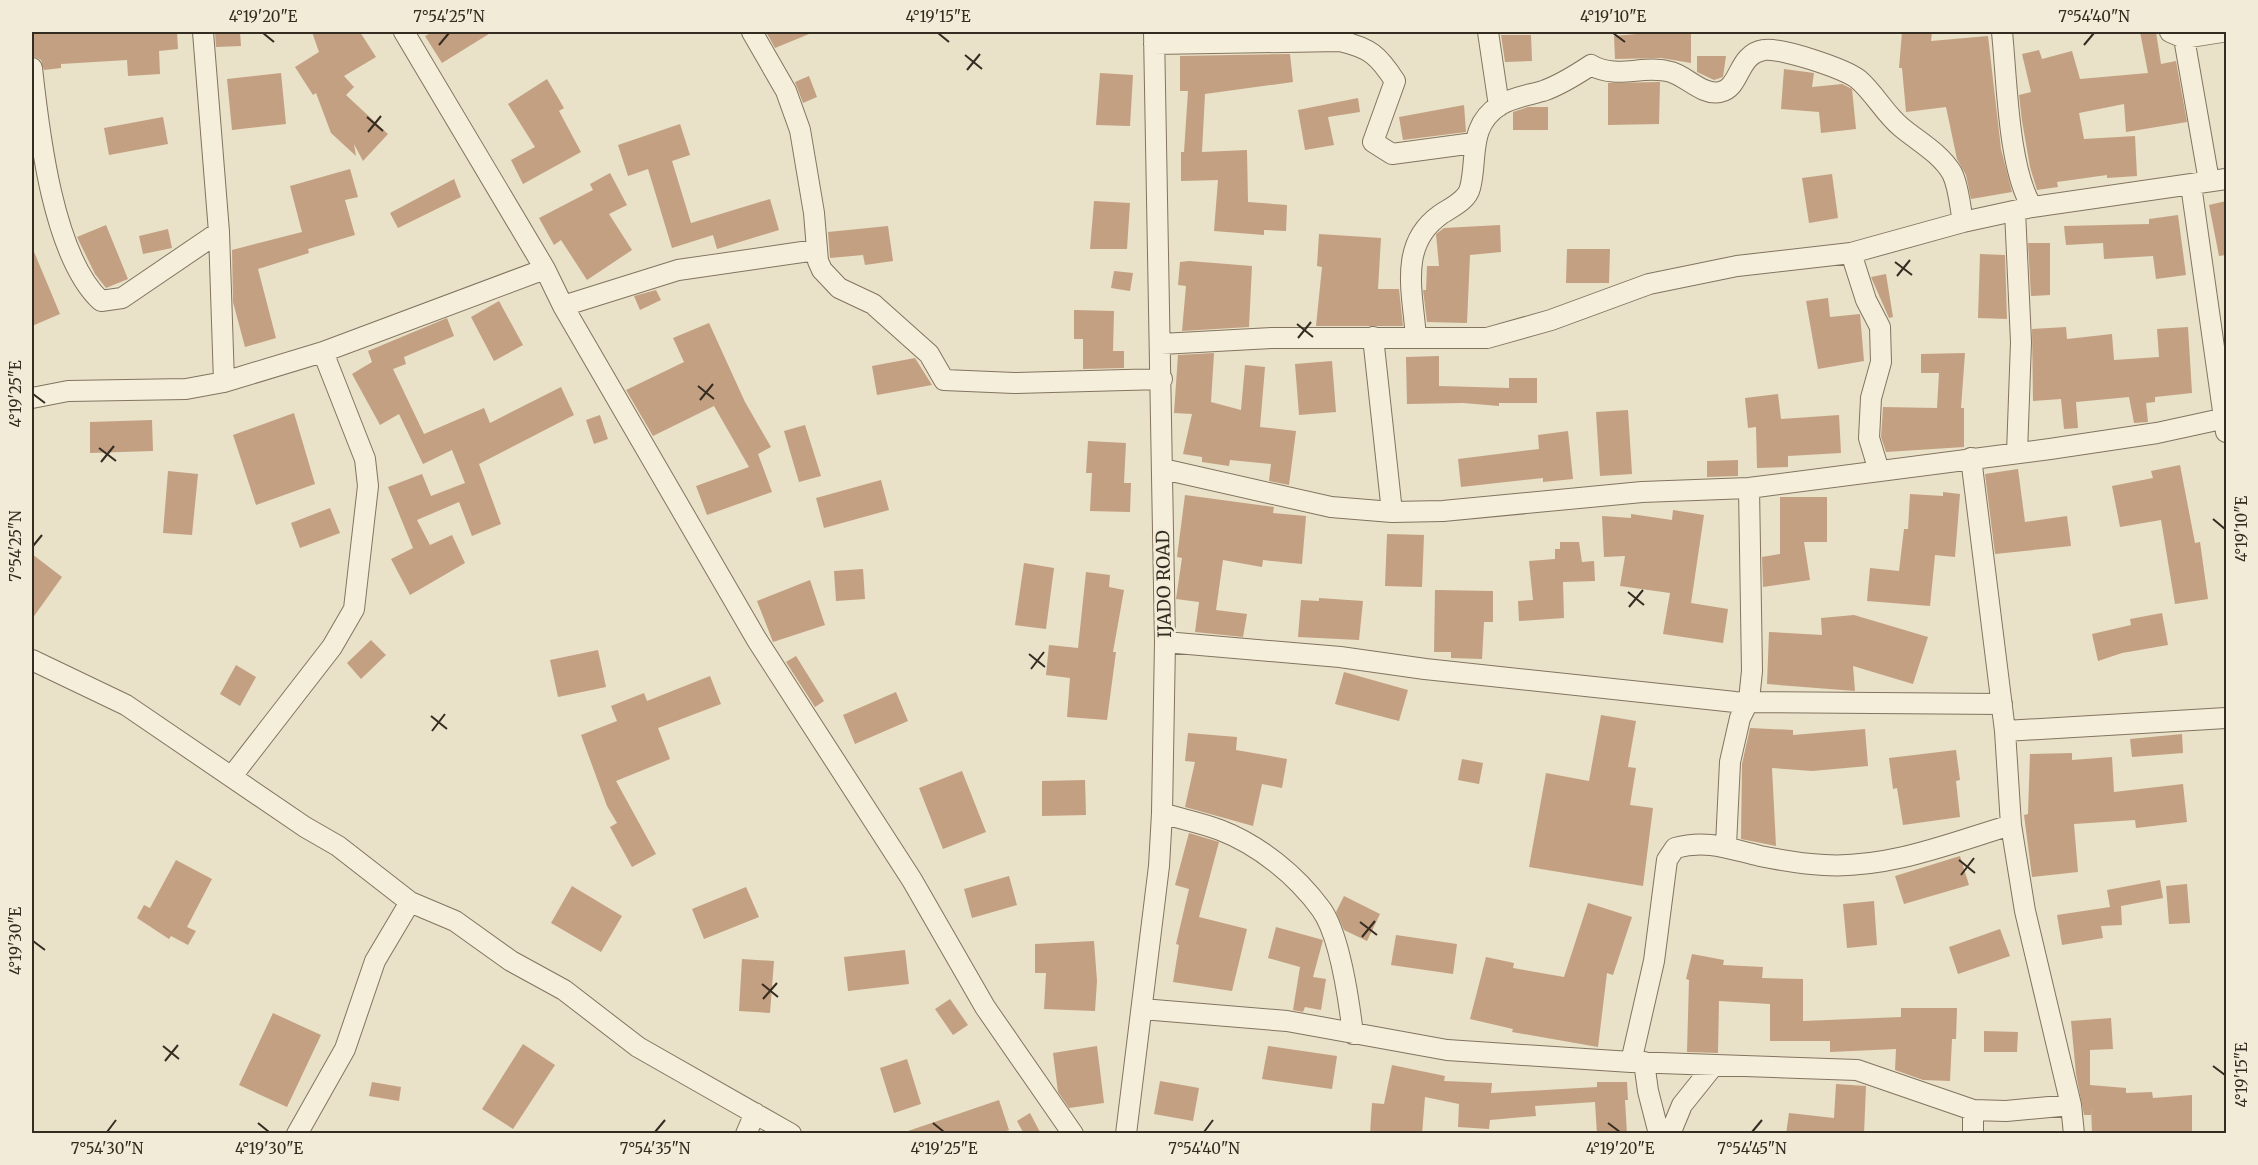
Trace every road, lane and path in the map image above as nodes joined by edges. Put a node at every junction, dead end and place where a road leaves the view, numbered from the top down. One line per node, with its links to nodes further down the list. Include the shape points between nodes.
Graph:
1 (203, 32): 16 (street)
2 (404, 32): 19 (street)
3 (752, 32): 17 (street, via 786,91 800,130)
4 (1488, 32): 11 (street)
5 (2002, 32): 14 (street, via 2015,163 2025,196)
6 (2222, 32): 7 (street)
7 (2177, 34): 13 (street)
8 (1154, 38): 9 (street); 23 (street, IJADO ROAD)
9 (1367, 39): 12 (street, via 1395,81 1373,142 1392,154)
10 (32, 68): 16 (street, via 63,236 87,287 101,301 122,298)
11 (1498, 106): 12 (street); 15 (street, via 1552,87 1591,64 1600,70 1628,73 1653,68 1672,72 1707,91 1721,92 1732,85 1752,54 1765,49 1779,51 1825,64 1858,80 1889,115 1947,167 1957,190)
12 (1474, 143): 22 (street, via 1470,189 1465,198 1437,218 1413,248)
13 (2209, 182): 14 (street); 28 (street)
14 (2024, 209): 15 (street); 29 (street)
15 (1963, 222): 18 (street)
16 (219, 232): 26 (street)
17 (816, 250): 20 (street, via 678,270); 25 (street, via 829,279 873,304 920,345 944,380 1014,383)
18 (1851, 253): 22 (street, via 1737,266 1649,284 1551,320 1487,338); 32 (street, via 1866,300 1880,327 1881,362 1871,398 1869,438)
19 (545, 269): 20 (street); 24 (street)
20 (563, 306): 56 (street, via 757,640 912,880 985,1007)
21 (1373, 337): 22 (street); 23 (street); 34 (street)
22 (1416, 338)
23 (1161, 344): 25 (street, IJADO ROAD)
24 (323, 352): 26 (street); 41 (street, via 365,459 368,486 357,599 332,647)
25 (1162, 379): 31 (street, IJADO ROAD)
26 (225, 382): 27 (street, via 186,389 68,391)
27 (32, 398)
28 (2225, 423): 29 (street)
29 (2017, 453): 30 (street)
30 (1971, 458): 32 (street); 38 (street)
31 (1162, 469): 34 (street, via 1331,507); 35 (street, IJADO ROAD)
32 (1879, 471): 33 (street)
33 (1749, 488): 34 (street, via 1642,492 1443,511); 37 (street)
34 (1392, 512)
35 (1165, 642): 37 (street, via 1340,657 1716,700); 42 (street, IJADO ROAD)
36 (32, 660): 41 (street, via 126,705)
37 (1749, 700): 38 (street); 44 (street, via 1740,718 1730,762)
38 (2002, 704): 40 (street)
39 (2226, 718): 40 (street)
40 (2005, 731): 43 (street)
41 (232, 776): 45 (street, via 338,846)
42 (1162, 813): 46 (street, IJADO ROAD); 47 (street, via 1250,844 1285,870 1322,910 1348,992)
43 (2011, 825): 44 (street, via 1883,862 1824,866 1759,856); 50 (street, via 2025,911)
44 (1726, 845): 48 (street, via 1683,845 1667,860)
45 (410, 902): 52 (street, via 455,921 511,961 564,990 638,1047); 53 (street, via 375,961 345,1049)
46 (1142, 1009): 47 (street, via 1287,1021); 57 (street, IJADO ROAD)
47 (1353, 1034): 48 (street, via 1447,1050)
48 (1637, 1062): 49 (street); 58 (street)
49 (1714, 1065): 51 (street, via 1857,1070); 59 (street, via 1682,1106)
50 (2071, 1105): 51 (street); 61 (street)
51 (1973, 1110): 60 (street)
52 (755, 1113): 54 (street); 55 (street)
53 (297, 1134)
54 (746, 1134)
55 (791, 1134)
56 (1073, 1134)
57 (1126, 1134)
58 (1659, 1134)
59 (1670, 1134)
60 (1973, 1134)
61 (2074, 1134)

